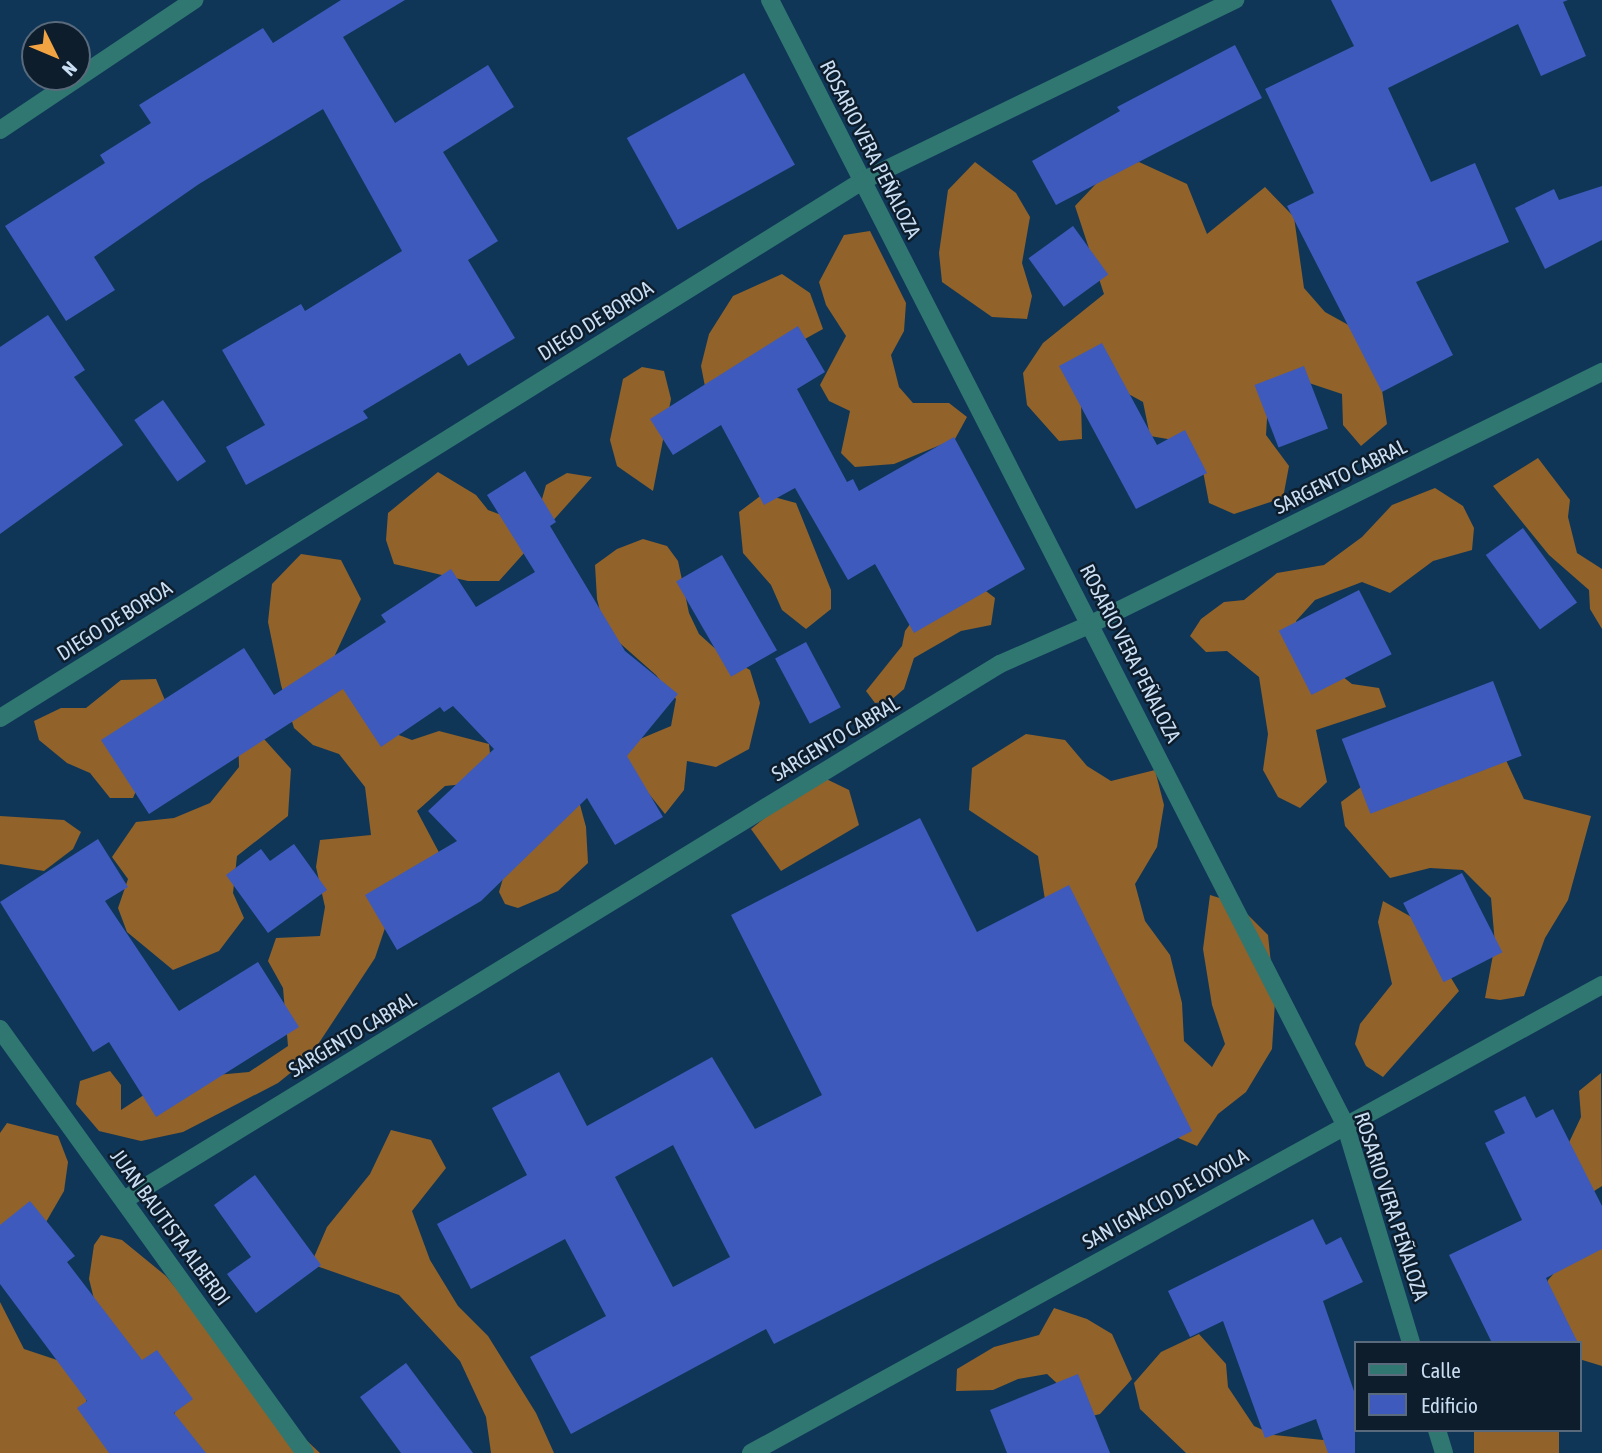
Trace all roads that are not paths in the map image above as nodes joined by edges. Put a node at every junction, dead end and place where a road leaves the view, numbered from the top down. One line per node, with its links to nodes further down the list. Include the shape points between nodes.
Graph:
1 (194, 0): 4 (street)
2 (770, 0): 5 (street, ROSARIO VERA PEÑALOZA)
3 (1235, 0): 5 (street, DIEGO DE BOROA)
4 (0, 130)
5 (862, 181): 7 (street, ROSARIO VERA PEÑALOZA); 8 (street, DIEGO DE BOROA)
6 (1602, 372): 7 (street, SARGENTO CABRAL)
7 (1091, 624): 11 (street, ROSARIO VERA PEÑALOZA); 12 (street, SARGENTO CABRAL, via 1000,664)
8 (0, 718)
9 (1602, 985): 11 (street, SAN IGNACIO DE LOYOLA)
10 (0, 1029): 12 (street, JUAN BAUTISTA ALBERDI)
11 (1345, 1124): 13 (street, ROSARIO VERA PEÑALOZA); 16 (street, SAN IGNACIO DE LOYOLA)
12 (124, 1200): 15 (street, JUAN BAUTISTA ALBERDI)
13 (1410, 1341)
14 (1438, 1432): 17 (street)
15 (305, 1453)
16 (751, 1453)
17 (1444, 1453)

